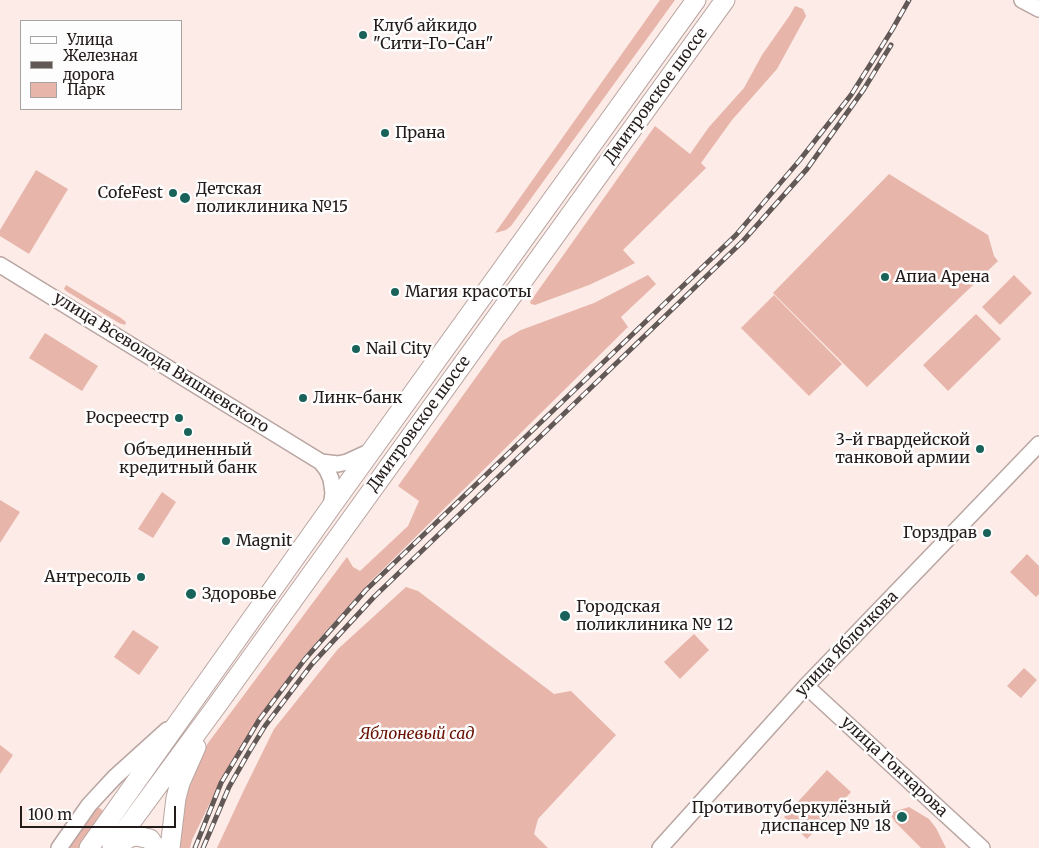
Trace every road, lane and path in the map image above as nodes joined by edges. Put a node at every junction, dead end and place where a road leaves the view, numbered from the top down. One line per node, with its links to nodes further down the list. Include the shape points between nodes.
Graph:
1 (696, 0): 7 (main road, Дмитровское шоссе)
2 (725, 0): 9 (main road, Дмитровское шоссе)
3 (1022, 0): 4 (street)
4 (1039, 9)
5 (0, 265): 8 (street, улица Всеволода Вишневского)
6 (1039, 444): 11 (street, улица Яблочкова)
7 (367, 457): 8 (street, via 338,464); 9 (street, via 360,468 365,479 373,481); 10 (main road, Дмитровское шоссе)
8 (321, 462): 10 (street, via 331,479)
9 (382, 476): 12 (main road, Дмитровское шоссе)
10 (331, 507): 13 (main road, Дмитровское шоссе)
11 (806, 686): 19 (street, улица Яблочкова); 20 (street, улица Гончарова)
12 (215, 708): 16 (main road, Дмитровское шоссе); 18 (main road, via 180,783)
13 (182, 717): 14 (street, via 115,777); 15 (main road, Дмитровское шоссе)
14 (59, 848)
15 (89, 848)
16 (113, 848): 17 (main road, via 137,836 150,839)
17 (156, 848)
18 (170, 848)
19 (660, 848)
20 (982, 848)

